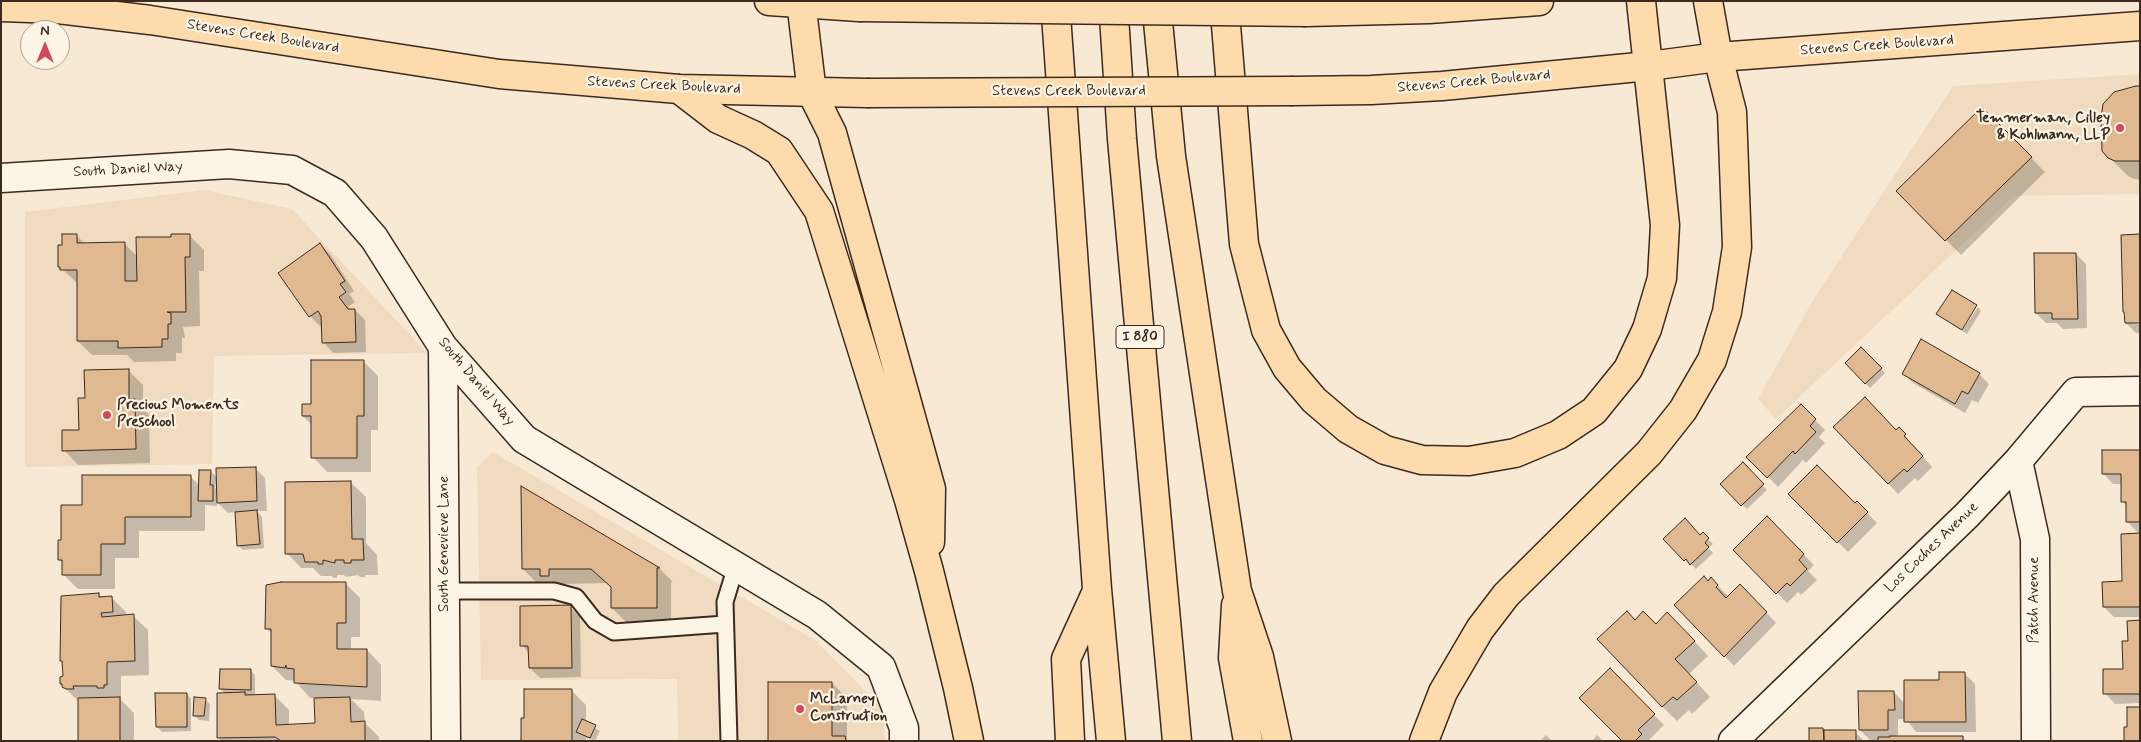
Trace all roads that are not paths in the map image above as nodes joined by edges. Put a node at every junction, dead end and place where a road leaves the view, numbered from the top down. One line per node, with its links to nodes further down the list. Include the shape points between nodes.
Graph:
1 (768, 1): 9 (main road)
2 (1055, 1): 23 (main road)
3 (1113, 1): 32 (main road, I 880, via 1122,139)
4 (1156, 1): 24 (main road, via 1171,156)
5 (1224, 1): 13 (main road, via 1244,244 1266,330 1292,374 1314,400 1348,428 1385,450 1422,460 1469,461 1515,453 1558,435 1594,411 1628,369 1647,329 1662,278 1665,225)
6 (1539, 1): 9 (main road, bridge, via 1429,9 1306,12 858,7)
7 (1641, 1): 13 (main road)
8 (1708, 1): 12 (main road)
9 (801, 2): 15 (main road)
10 (1, 7): 14 (main road, Stevens Creek Boulevard, via 58,9 159,21 499,74)
11 (2140, 26): 12 (main road, Stevens Creek Boulevard)
12 (1718, 58): 13 (main road, Stevens Creek Boulevard); 35 (main road, via 1732,112 1738,248 1727,312 1712,360 1684,410 1648,453 1506,595 1480,629 1443,692)
13 (1649, 66): 15 (main road, Stevens Creek Boulevard, bridge, via 1442,86 1313,91)
14 (679, 89): 15 (main road, Stevens Creek Boulevard); 21 (main road, via 718,119 779,151 819,211)
15 (812, 93): 21 (main road, via 832,134 931,489)
16 (1, 178): 17 (street, South Daniel Way, via 229,164 292,170 336,193 374,238)
17 (443, 347): 20 (street, South Daniel Way, via 524,439); 22 (street, South Genevieve Lane)
18 (2140, 391): 19 (street, Los Coches Avenue, via 2076,392)
19 (2018, 461): 36 (street, Los Coches Avenue); 37 (street, Patch Avenue, via 2035,539)
20 (736, 566): 25 (lane, via 724,602); 28 (street, South Daniel Way, via 817,615 881,666 904,728)
21 (929, 571): 29 (main road)
22 (446, 590): 25 (lane, via 554,590 576,597 595,621 614,632); 26 (street, South Genevieve Lane)
23 (1097, 590): 30 (main road, via 1066,659); 31 (main road)
24 (1237, 591): 33 (main road, via 1233,658); 34 (main road, via 1259,656)
25 (725, 624): 27 (lane)
26 (446, 741)
27 (729, 741)
28 (904, 741)
29 (969, 741)
30 (1070, 741)
31 (1111, 741)
32 (1177, 741)
33 (1248, 741)
34 (1277, 741)
35 (1424, 741)
36 (1733, 741)
37 (2036, 741)

